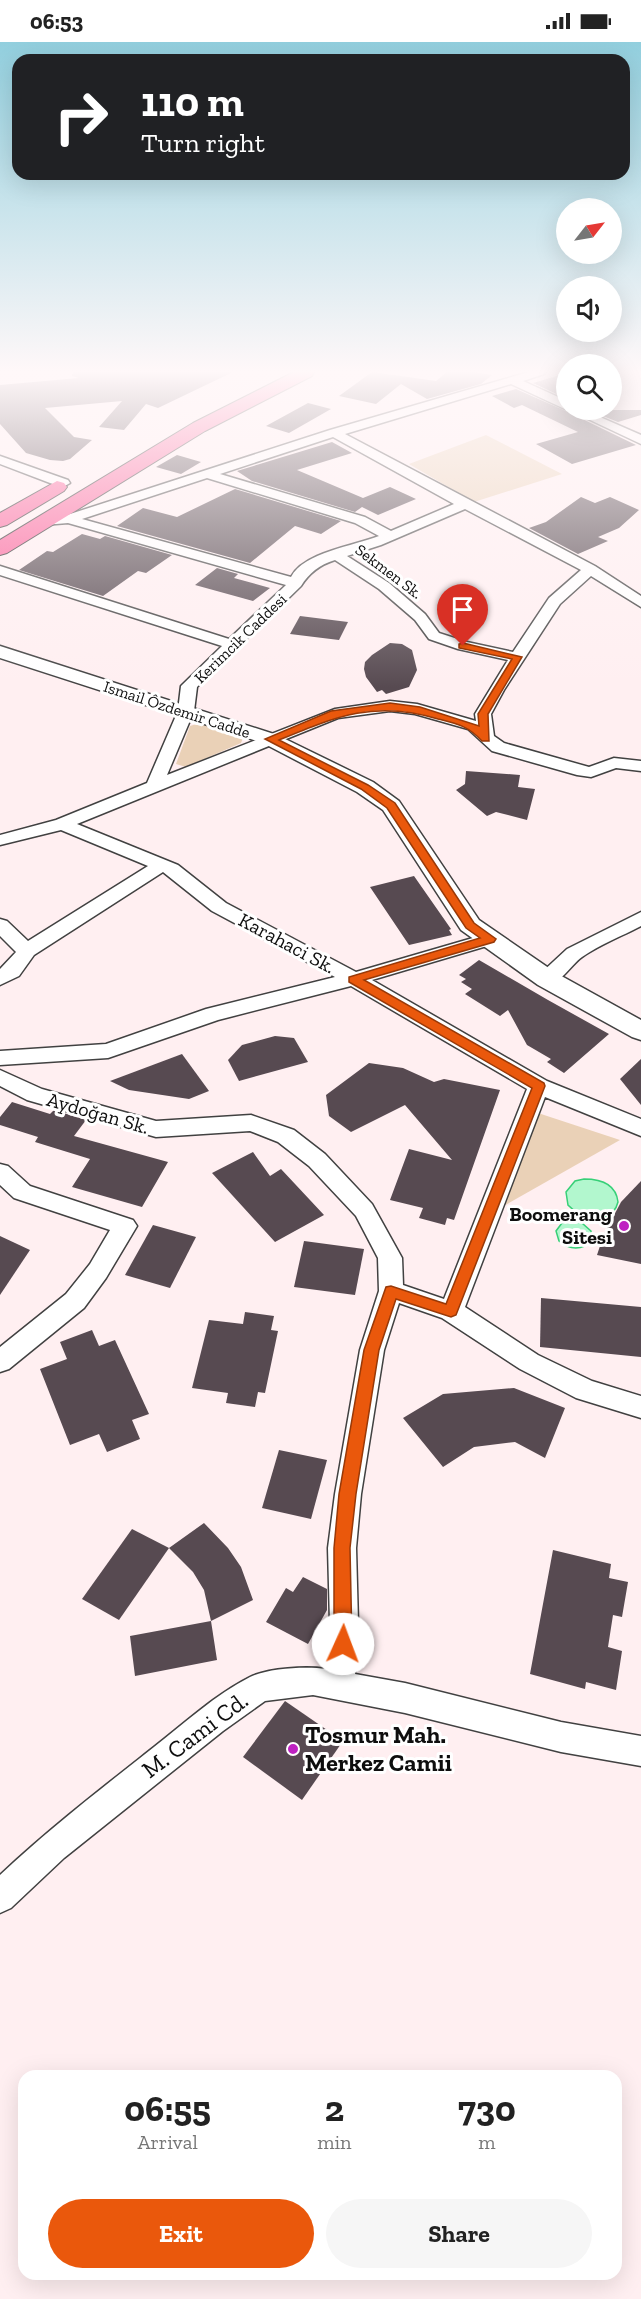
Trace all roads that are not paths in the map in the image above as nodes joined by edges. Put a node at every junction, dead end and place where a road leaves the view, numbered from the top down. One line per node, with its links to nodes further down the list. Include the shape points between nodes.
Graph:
1 (47, 477): 7 (street)
2 (72, 477): 7 (highway)
3 (116, 477): 11 (highway)
4 (197, 477): 9 (street)
5 (218, 477): 12 (street, via 360,520)
6 (416, 477): 8 (street)
7 (63, 483): 10 (highway)
8 (465, 504): 12 (street, Kerimcik Caddesi); 15 (street)
9 (68, 519): 11 (street); 17 (street)
10 (0, 521)
11 (45, 521): 13 (highway)
12 (390, 536): 14 (street, Kerimcik Caddesi)
13 (0, 549)
14 (335, 554): 17 (street, Kerimcik Caddesi, via 300,574); 21 (street, Sekmen Sk., via 384,586 420,617 434,636)
15 (590, 569): 18 (street); 21 (street, via 554,601)
16 (0, 570): 19 (street)
17 (296, 583): 19 (street, Kerimcik Caddesi)
18 (641, 603)
19 (234, 645): 22 (street, Kerimcik Caddesi, via 189,686)
20 (0, 652): 22 (street, Ismail Ôzdemir Cadde)
21 (517, 657): 23 (street, via 483,714)
22 (186, 711): 24 (street, Ismail Ôzdemir Cadde); 26 (street, Kerimcik Caddesi)
23 (486, 738): 24 (street, via 474,726 390,706 335,714); 25 (street, via 498,747 577,770 591,771 614,763)
24 (270, 739): 26 (street); 32 (street, Ismail Ôzdemir Cadde, via 365,787 391,806 470,925)
25 (641, 766)
26 (154, 786): 27 (street)
27 (62, 824): 28 (street); 29 (street, Karahaci Sk.)
28 (0, 840)
29 (161, 864): 33 (street); 35 (street, Karahaci Sk., via 172,868 219,907)
30 (641, 918): 36 (street, via 574,953)
31 (0, 925): 33 (street)
32 (490, 939): 35 (street); 36 (street, Ismail Ôzdemir Cadde)
33 (27, 951): 34 (street, via 12,971)
34 (0, 978)
35 (354, 979): 38 (street, via 213,1014 108,1051); 40 (street, Karahaci Sk.)
36 (547, 979): 37 (street, Ismail Ôzdemir Cadde)
37 (641, 1031)
38 (0, 1058)
39 (0, 1077): 43 (street, Aydoğan Sk., via 35,1095 156,1129 251,1123 286,1136 317,1160 364,1210 390,1258)
40 (539, 1086): 41 (street, Karahaci Sk.); 44 (street)
41 (641, 1128)
42 (0, 1172): 45 (street, via 22,1192 125,1226 75,1300)
43 (391, 1291): 44 (street); 47 (street, Aydoğan Sk., via 372,1350 348,1494 342,1548 344,1623)
44 (451, 1311): 46 (street, via 529,1362 585,1389)
45 (0, 1362)
46 (641, 1407)
47 (340, 1686): 48 (street, M. Cami Cd., via 561,1737); 49 (street, M. Cami Cd., via 313,1681 260,1687 212,1720 53,1847)
48 (641, 1751)
49 (0, 1897)

